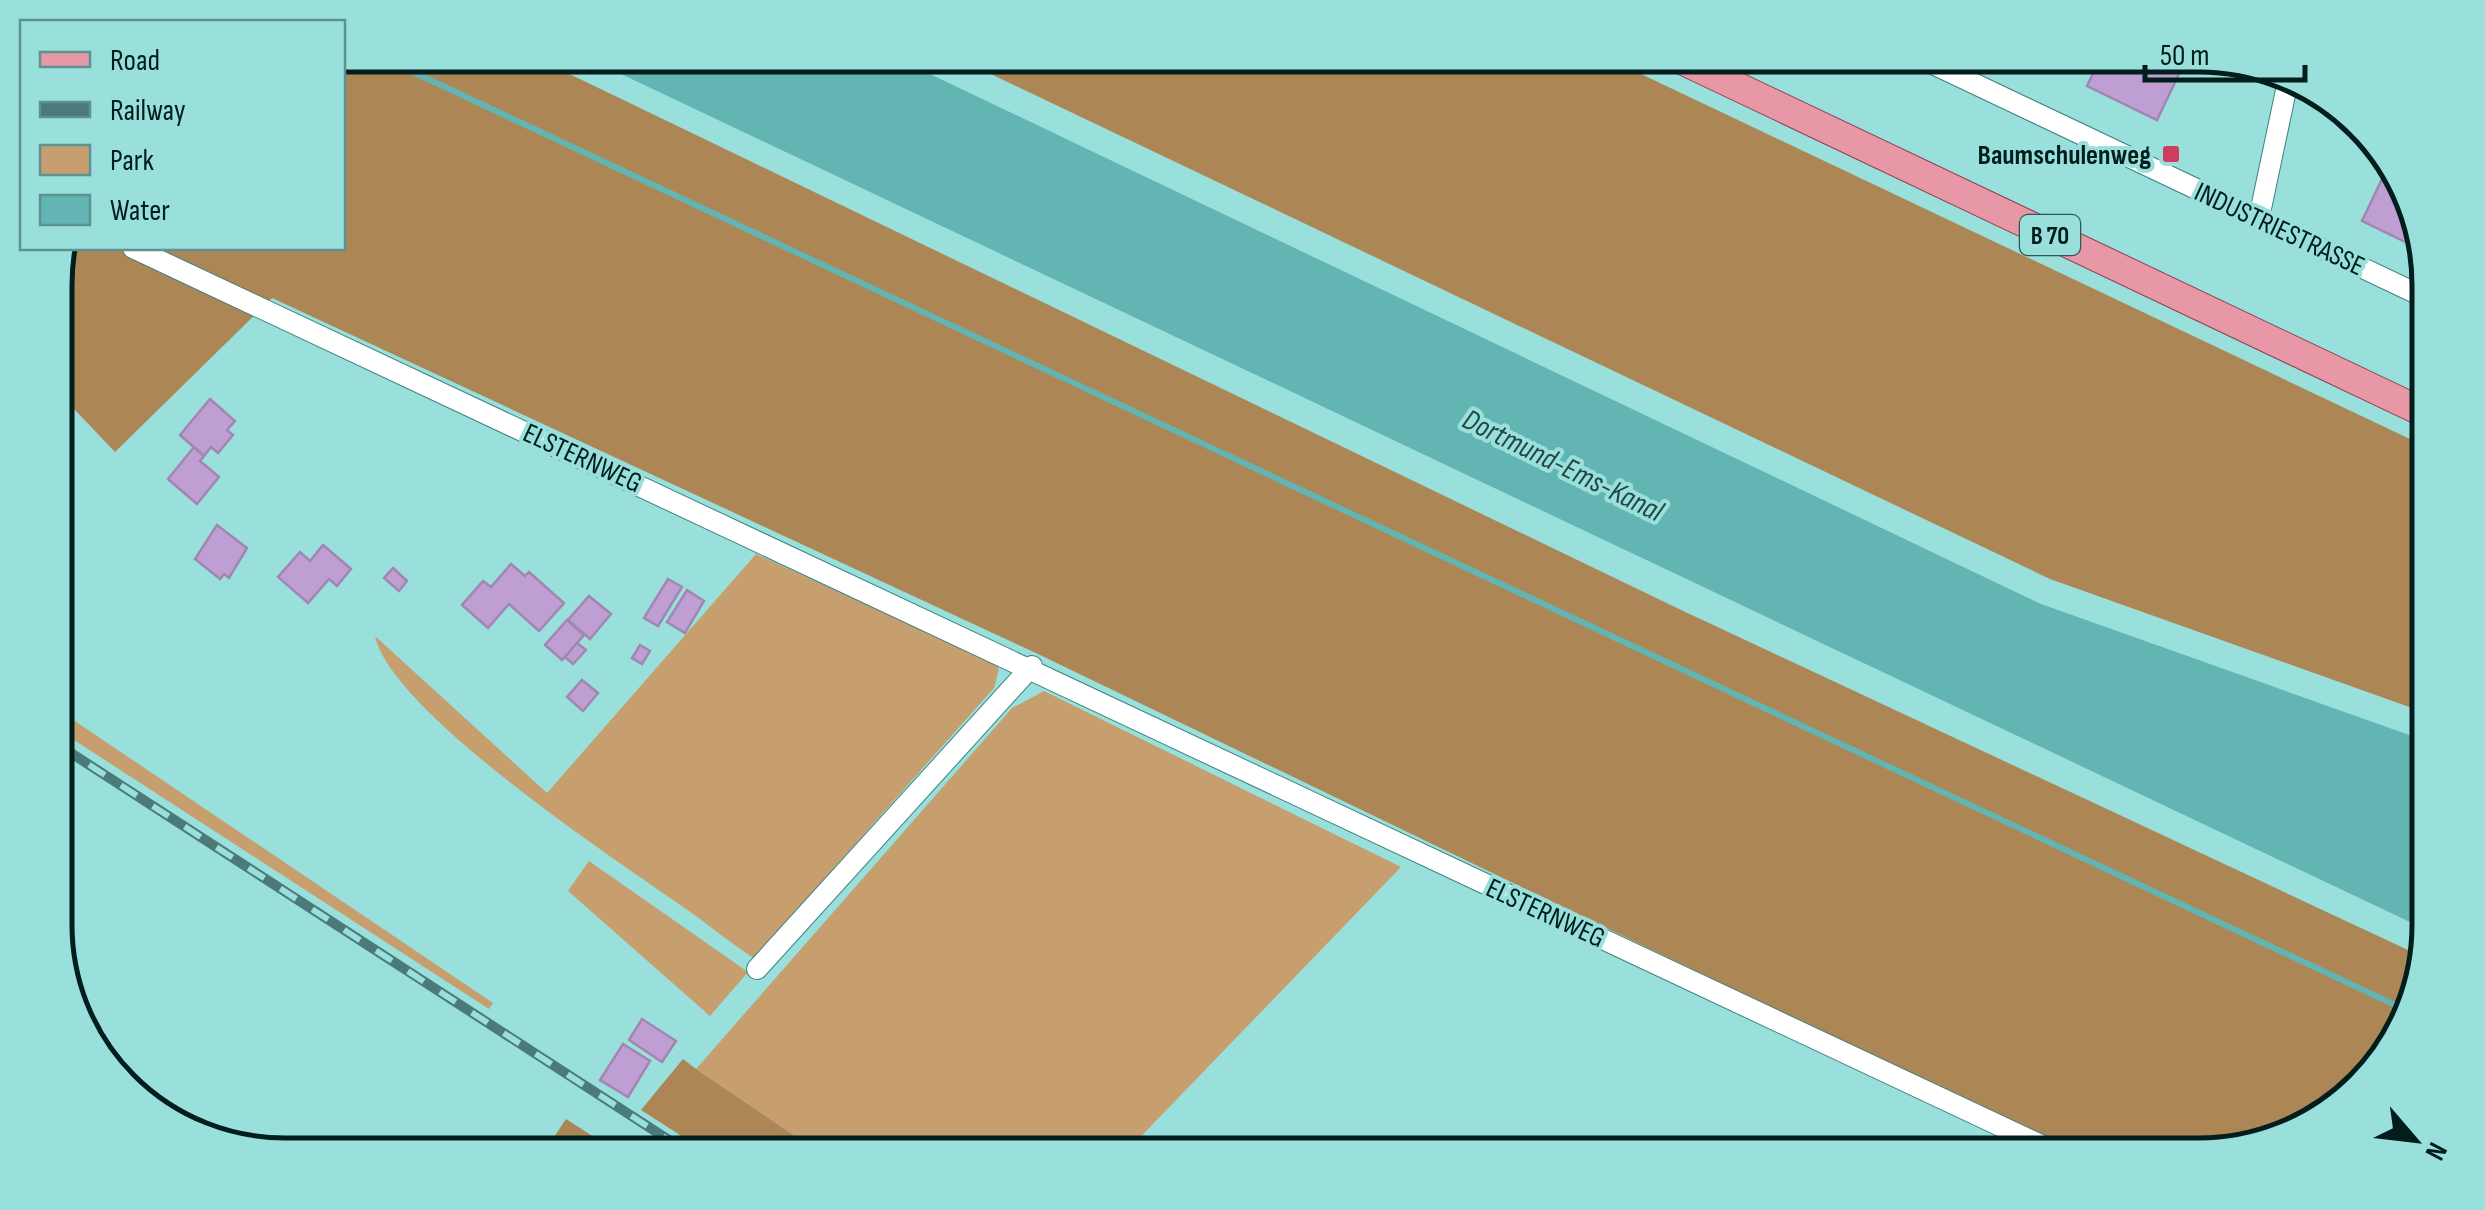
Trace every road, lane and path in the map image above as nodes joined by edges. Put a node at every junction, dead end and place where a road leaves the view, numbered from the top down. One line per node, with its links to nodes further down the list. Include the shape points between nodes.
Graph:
1 (1707, 72): 7 (main road, B 70)
2 (1950, 72): 4 (street, INDUSTRIESTRASSE)
3 (2286, 91): 4 (street)
4 (2259, 218): 6 (street, INDUSTRIESTRASSE)
5 (138, 250): 8 (street, ELSTERNWEG)
6 (2412, 291)
7 (2412, 407)
8 (1032, 666): 9 (street); 10 (street, ELSTERNWEG)
9 (757, 969)
10 (2026, 1137)

